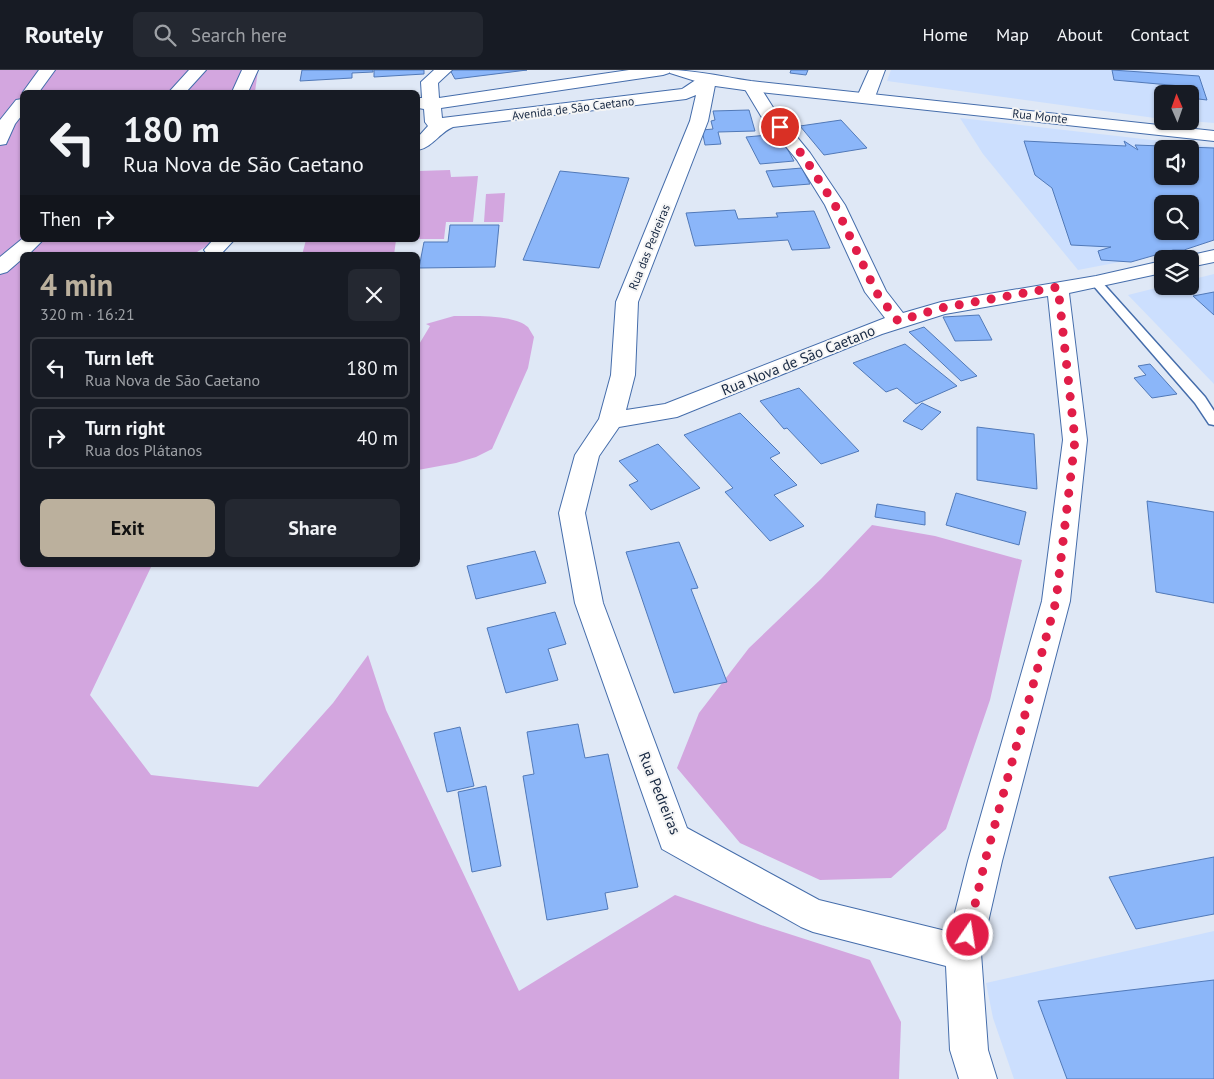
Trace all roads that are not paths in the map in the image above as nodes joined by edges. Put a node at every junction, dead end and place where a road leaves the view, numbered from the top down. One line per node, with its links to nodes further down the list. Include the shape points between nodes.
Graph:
1 (47, 70): 10 (street)
2 (198, 70): 11 (street)
3 (250, 70): 12 (street)
4 (444, 70): 14 (street, via 429,82)
5 (663, 70): 14 (street, Avenida de São Caetano)
6 (676, 70): 8 (street)
7 (877, 70): 13 (street)
8 (708, 80): 9 (street, Rua Monte); 16 (street, Avenida de São Caetano, via 686,94 449,122); 28 (street, Rua das Pedreiras, via 699,121 627,302 623,375)
9 (751, 86): 13 (street, Rua Monte); 27 (street, via 830,197 876,292)
10 (32, 90)
11 (179, 90)
12 (241, 90)
13 (866, 97): 17 (street, Rua Monte)
14 (425, 104): 16 (street)
15 (20, 107): 18 (street)
16 (435, 128): 19 (street, Avenida de São Caetano)
17 (1214, 136)
18 (0, 140)
19 (420, 143)
20 (30, 242): 23 (street)
21 (1214, 256): 22 (street)
22 (1199, 259)
23 (2, 265)
24 (1154, 269): 25 (street, Rua Nova de São Caetano)
25 (1096, 282): 26 (street, Rua Nova de São Caetano); 29 (lane, via 1200,400)
26 (1058, 287): 27 (street, Rua Nova de São Caetano, via 941,308); 30 (street, via 1075,440 1056,601)
27 (898, 321): 28 (street, Rua Nova de São Caetano, via 669,411)
28 (611, 420): 30 (street, Rua Pedreiras, via 587,455 572,513 589,603 674,838 813,915)
29 (1214, 421)
30 (963, 954): 31 (street, via 969,1050)
31 (978, 1079)

